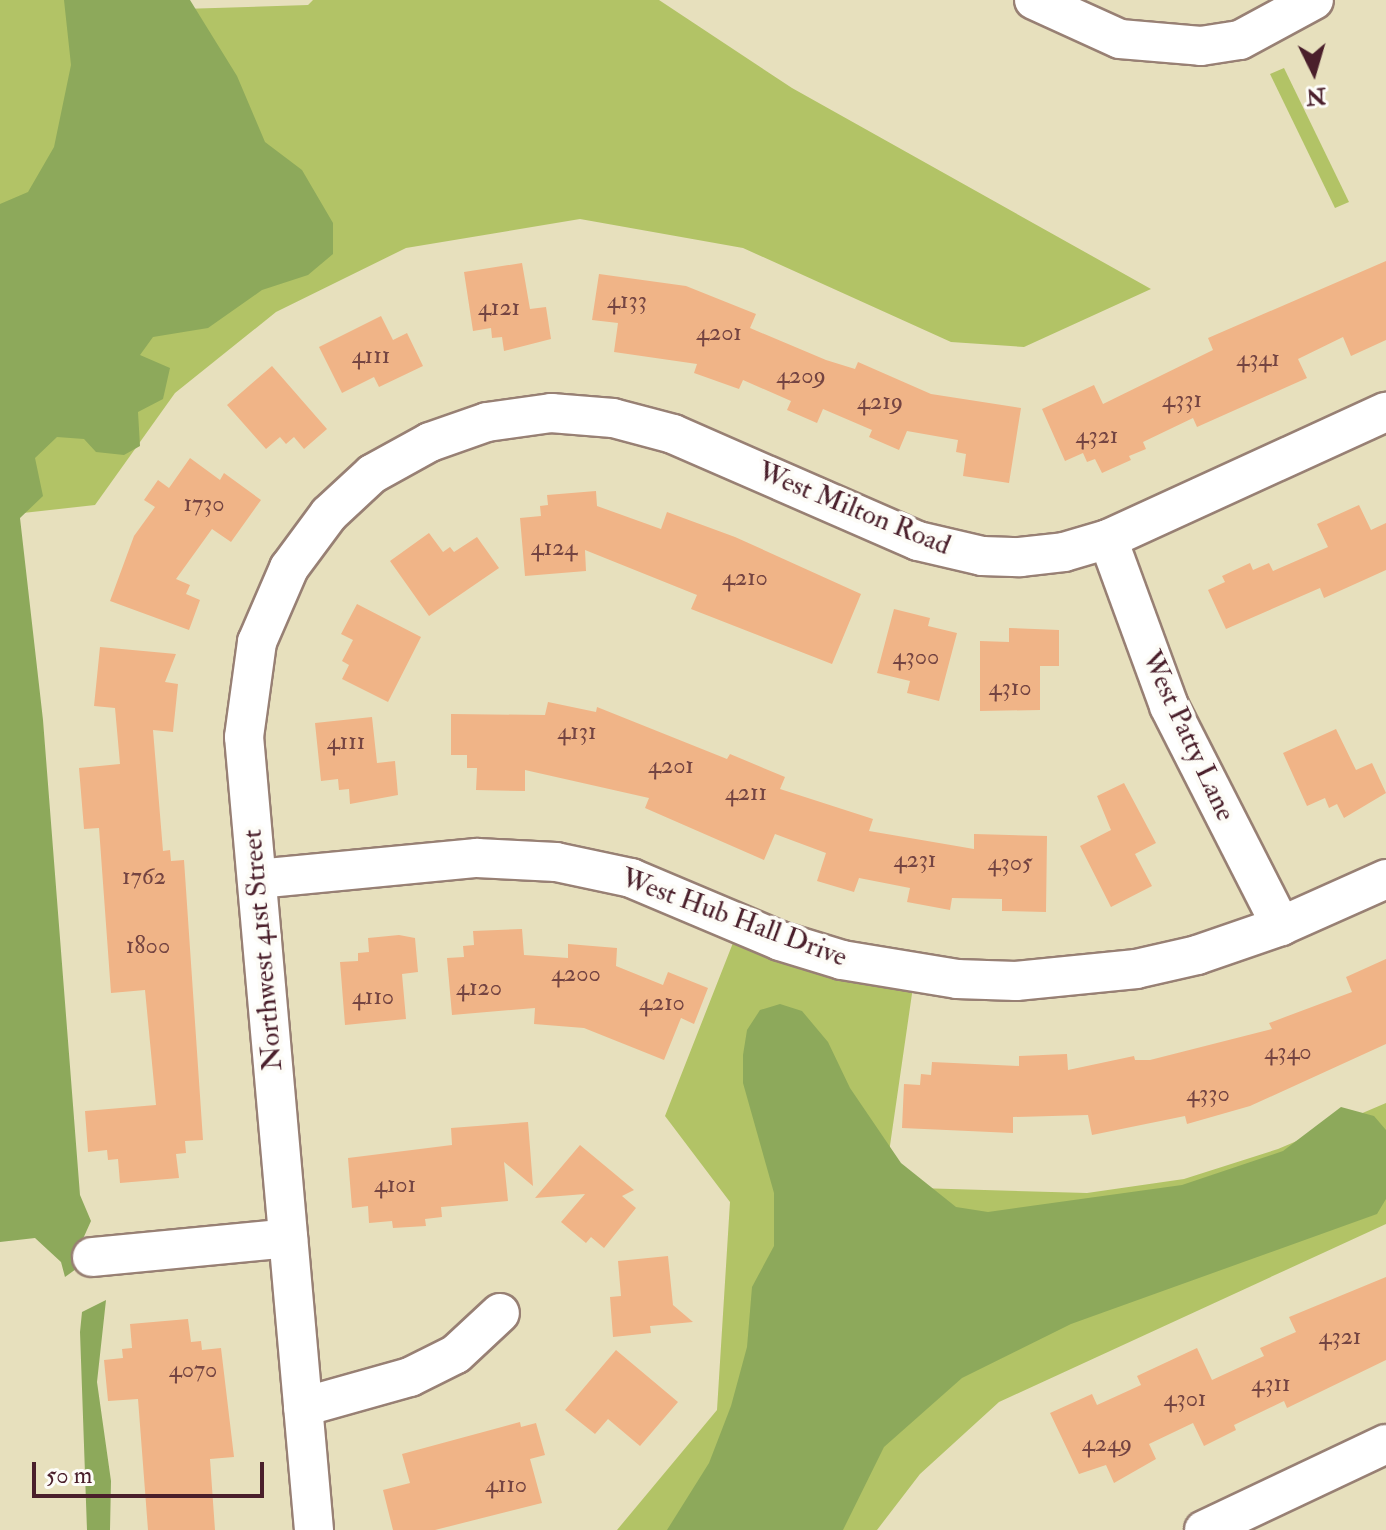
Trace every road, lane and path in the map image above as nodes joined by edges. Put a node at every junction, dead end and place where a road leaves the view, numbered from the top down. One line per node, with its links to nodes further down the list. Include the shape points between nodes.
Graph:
1 (1034, 0): 2 (street, via 1120,39 1201,46 1240,40)
2 (1314, 0)
3 (1386, 412): 5 (street, West Milton Road)
4 (329, 514): 5 (street, West Milton Road, via 372,474 430,442 487,422 551,413 613,418 673,434 943,549 1020,557); 6 (street, Northwest 41st Street, via 278,589 251,664 244,737)
5 (1108, 539): 8 (street, West Patty Lane, via 1169,706)
6 (257, 879): 8 (street, West Hub Hall Drive, via 477,858 556,862 631,878 821,954 987,981 1136,969); 9 (street, Northwest 41st Street)
7 (1386, 879): 8 (street, West Hub Hall Drive)
8 (1281, 926)
9 (288, 1238): 10 (street); 12 (street, Northwest 41st Street)
10 (92, 1257)
11 (500, 1313): 12 (street, via 456,1354 410,1377)
12 (303, 1407): 14 (street, Northwest 41st Street)
13 (1386, 1444): 15 (street)
14 (314, 1530)
15 (1204, 1530)

